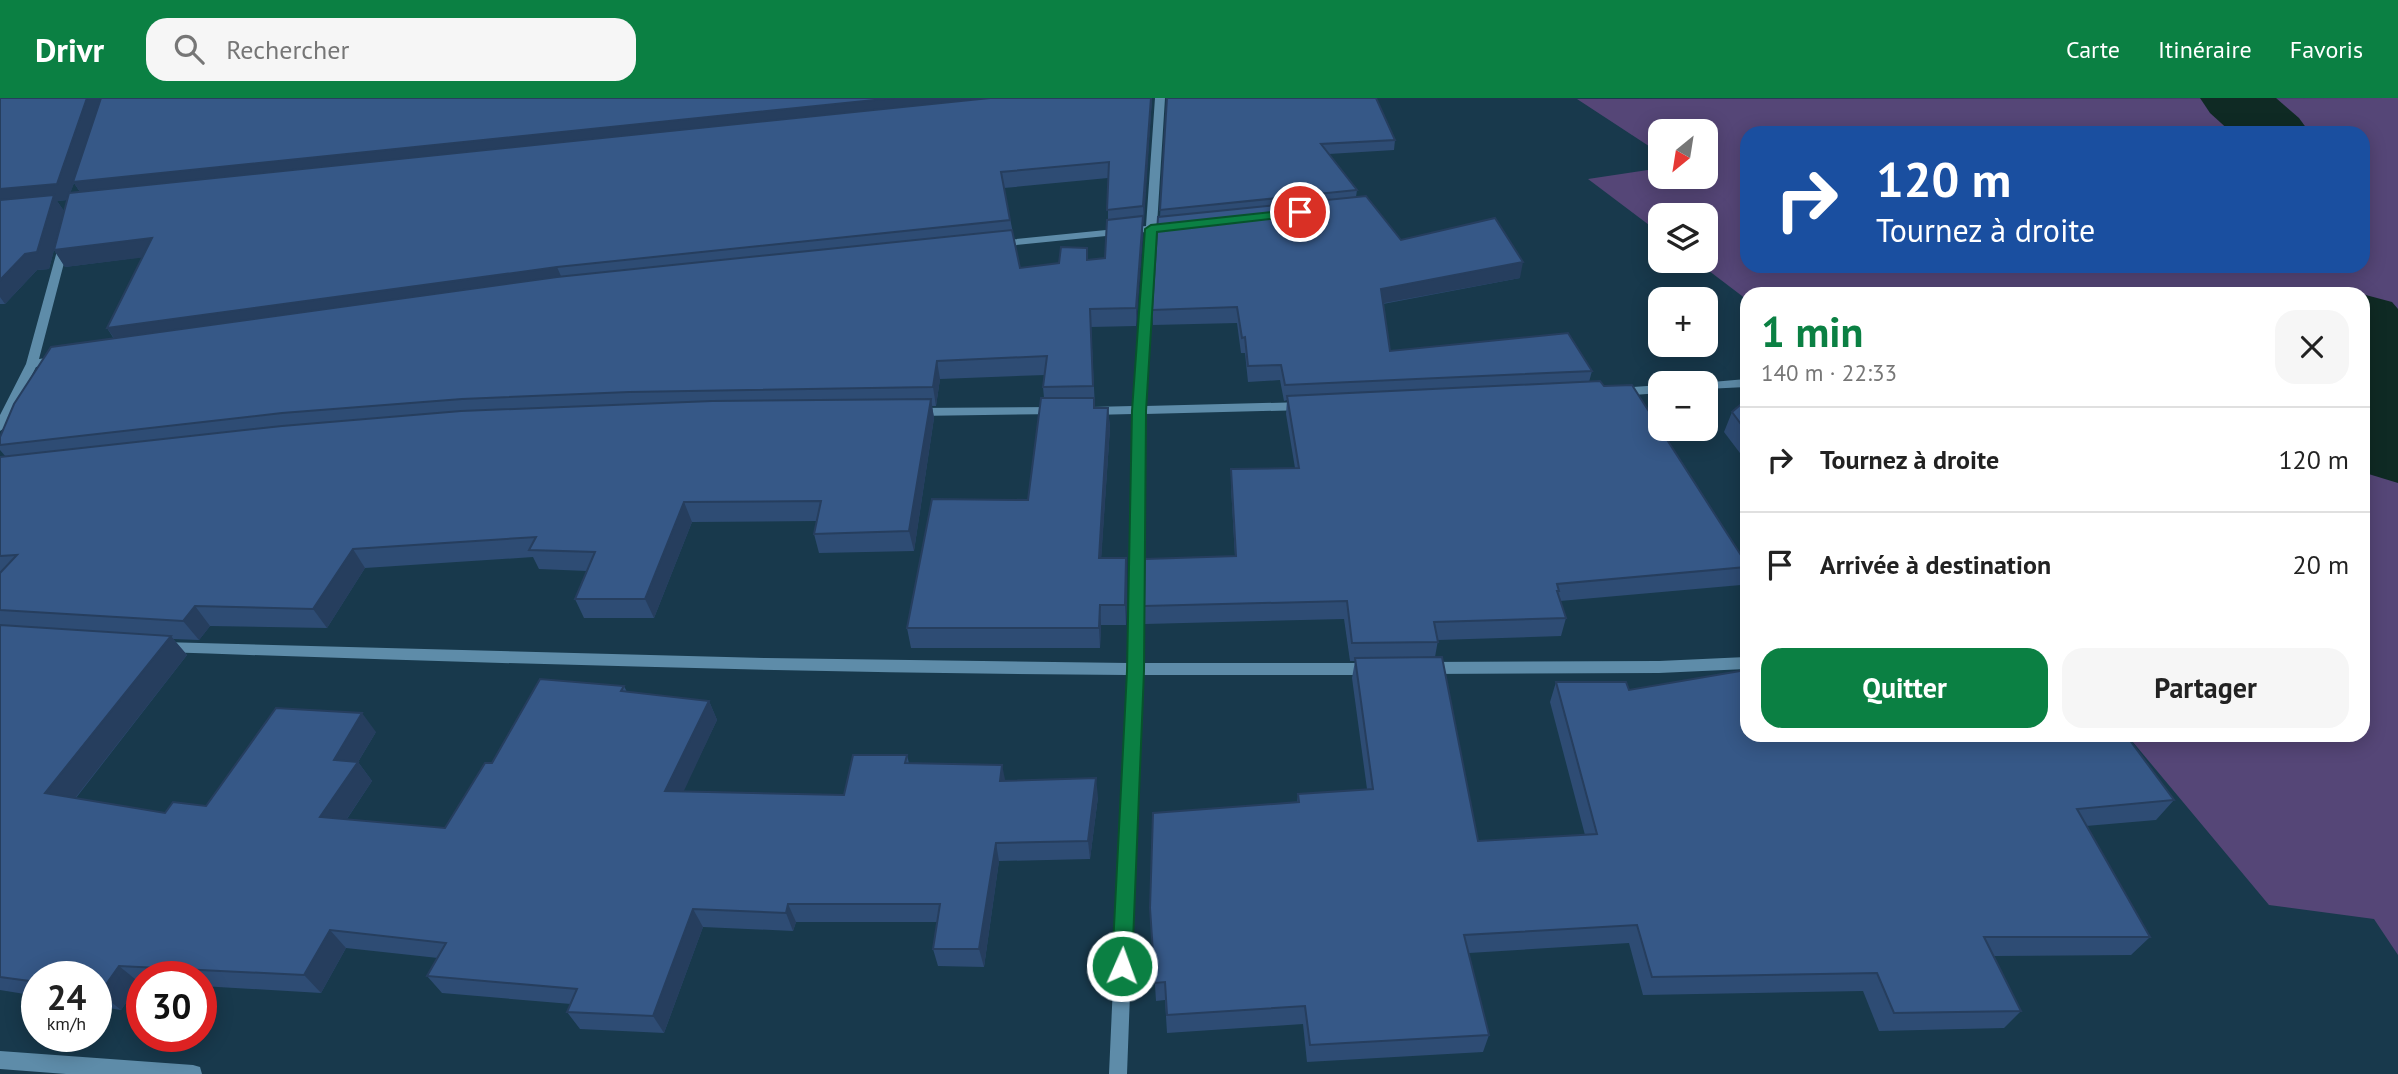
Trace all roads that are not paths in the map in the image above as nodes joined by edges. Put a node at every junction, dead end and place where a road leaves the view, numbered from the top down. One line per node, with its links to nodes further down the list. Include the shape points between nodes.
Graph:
1 (1160, 98): 3 (street)
2 (1191, 224): 3 (street)
3 (1151, 229): 5 (street); 13 (street)
4 (67, 231): 7 (street)
5 (984, 245)
6 (73, 358): 7 (street)
7 (32, 364): 15 (street)
8 (1740, 383): 9 (street)
9 (1718, 384)
10 (1648, 390): 11 (street)
11 (1607, 392)
12 (1320, 406): 13 (street)
13 (1139, 411): 14 (street); 20 (street)
14 (908, 412)
15 (0, 428)
16 (145, 646): 20 (street)
17 (1740, 663): 18 (street)
18 (1411, 668)
19 (1383, 669): 20 (street)
20 (1135, 671): 23 (street)
21 (0, 1060): 22 (street)
22 (193, 1074)
23 (1118, 1074)

